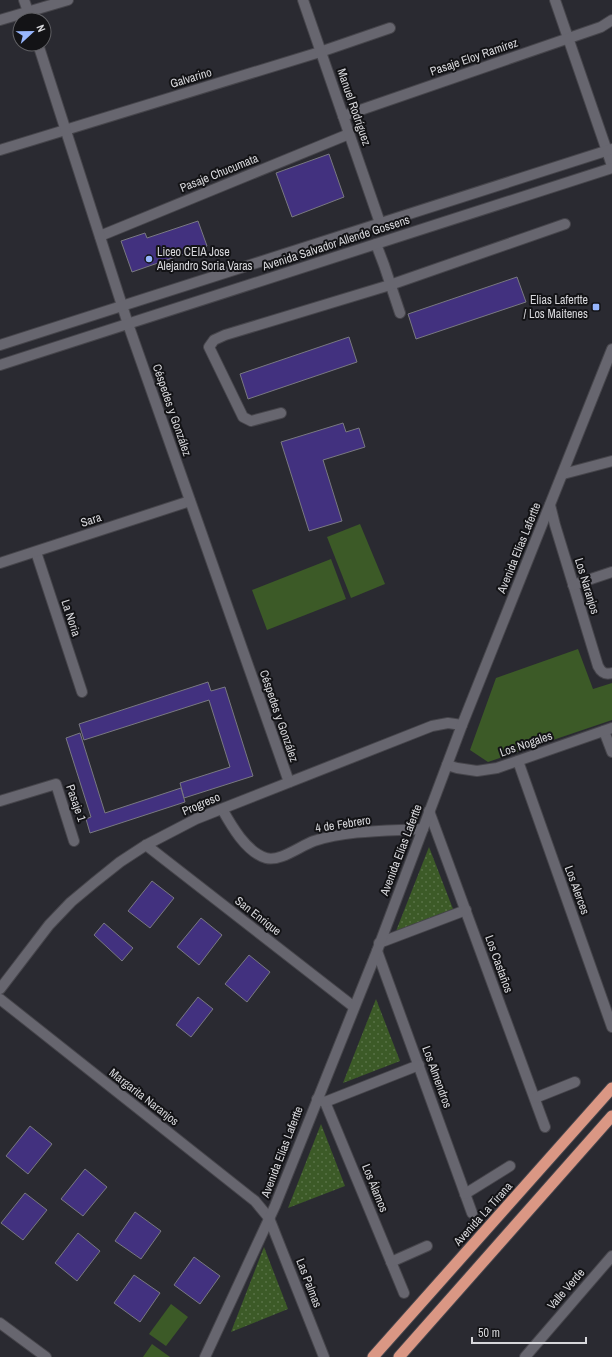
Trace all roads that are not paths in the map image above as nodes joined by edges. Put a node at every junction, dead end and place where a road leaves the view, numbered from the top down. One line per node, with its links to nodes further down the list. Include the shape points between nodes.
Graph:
1 (24, 0): 5 (street)
2 (68, 0): 6 (street)
3 (303, 0): 13 (street, Manuel Rodríguez)
4 (555, 0): 11 (street)
5 (28, 12)
6 (39, 12)
7 (12, 18): 8 (street)
8 (0, 20)
9 (612, 20): 11 (street, Pasaje Eloy Ramírez, via 601,27)
10 (390, 28): 13 (street, Galvarino)
11 (569, 38): 14 (street, Pasaje Eloy Ramírez); 18 (street)
12 (41, 52): 15 (street, Céspedes y González)
13 (320, 52): 14 (street, Manuel Rodríguez); 15 (street, Galvarino)
14 (343, 116): 16 (street, Manuel Rodríguez)
15 (66, 130): 17 (street, Galvarino); 22 (street, Céspedes y González)
16 (349, 134): 20 (street, Manuel Rodríguez); 22 (street, Pasaje Chucumata)
17 (0, 150)
18 (609, 150): 19 (street); 20 (street, Avenida Salvador Allende Gossens)
19 (612, 167): 23 (street, Avenida Salvador Allende Gossens)
20 (380, 223): 25 (street, Avenida Salvador Allende Gossens)
21 (565, 224): 24 (street)
22 (100, 236): 25 (street, Céspedes y González)
23 (376, 244): 24 (street); 27 (street, Avenida Salvador Allende Gossens)
24 (390, 285): 26 (street); 31 (street, via 214,340 209,347 243,417 251,421)
25 (122, 306): 27 (street, Céspedes y González); 28 (street, Avenida Salvador Allende Gossens)
26 (400, 313)
27 (128, 324): 30 (street, Avenida Salvador Allende Gossens); 34 (street, Céspedes y González)
28 (0, 346)
29 (612, 349): 33 (street, Avenida Elías Lafertte)
30 (0, 365)
31 (281, 413)
32 (612, 460): 33 (street)
33 (563, 474): 35 (street, Avenida Elías Lafertte)
34 (190, 501): 36 (street, Sara); 47 (street, Céspedes y González)
35 (550, 505): 39 (street, Los Naranjos); 42 (street, Avenida Elías Lafertte)
36 (36, 552): 37 (street, Sara); 41 (street, La Noria)
37 (0, 563)
38 (612, 572): 39 (street)
39 (573, 585): 40 (street, Los Naranjos, via 598,666)
40 (608, 673)
41 (82, 692)
42 (462, 725): 46 (street, Avenida Elías Lafertte); 47 (street, Progreso, via 448,723 432,726)
43 (608, 729): 44 (street); 45 (street, Los Nogales)
44 (612, 752)
45 (518, 761): 46 (street, Los Nogales, via 477,771); 59 (street, Los Alerces)
46 (447, 765): 50 (street, Avenida Elías Lafertte)
47 (288, 782): 49 (street, Progreso)
48 (0, 801): 52 (street, Pasaje 1, via 56,784)
49 (222, 809): 51 (street, 4 de Febrero, via 243,841 256,853 270,859 326,838 358,833); 53 (street, Progreso)
50 (430, 811): 51 (street, Avenida Elías Lafertte); 54 (street, Los Castaños)
51 (423, 829): 55 (street, Avenida Elías Lafertte)
52 (74, 841)
53 (146, 845): 56 (street, Progreso, via 113,867 71,902 49,925); 58 (street, San Enrique)
54 (466, 910): 55 (street); 63 (street, Los Castaños)
55 (378, 947): 58 (street, Avenida Elías Lafertte); 60 (street, Los Almendros)
56 (0, 989)
57 (0, 1000): 70 (street, Margarita Naranjos, via 255,1201)
58 (354, 1007): 64 (street, Avenida Elías Lafertte)
59 (612, 1027)
60 (419, 1065): 64 (street); 68 (street, Los Almendros)
61 (575, 1082): 63 (street)
62 (612, 1088): 79 (highway, Avenida La Tirana)
63 (534, 1098): 66 (street, Los Castaños)
64 (321, 1100): 70 (street, Avenida Elías Lafertte); 73 (street, Los Álamos)
65 (612, 1116): 80 (highway)
66 (545, 1126)
67 (510, 1166): 68 (street)
68 (465, 1194): 69 (street, Los Almendros)
69 (472, 1213)
70 (269, 1218): 77 (street, Avenida Elías Lafertte); 78 (street, Las Palmas)
71 (427, 1246): 73 (street)
72 (612, 1256): 81 (street, Valle Verde)
73 (391, 1262): 74 (street, Los Álamos)
74 (404, 1293)
75 (0, 1323): 76 (street)
76 (46, 1357)
77 (205, 1357)
78 (324, 1357)
79 (373, 1357)
80 (398, 1357)
81 (525, 1357)

